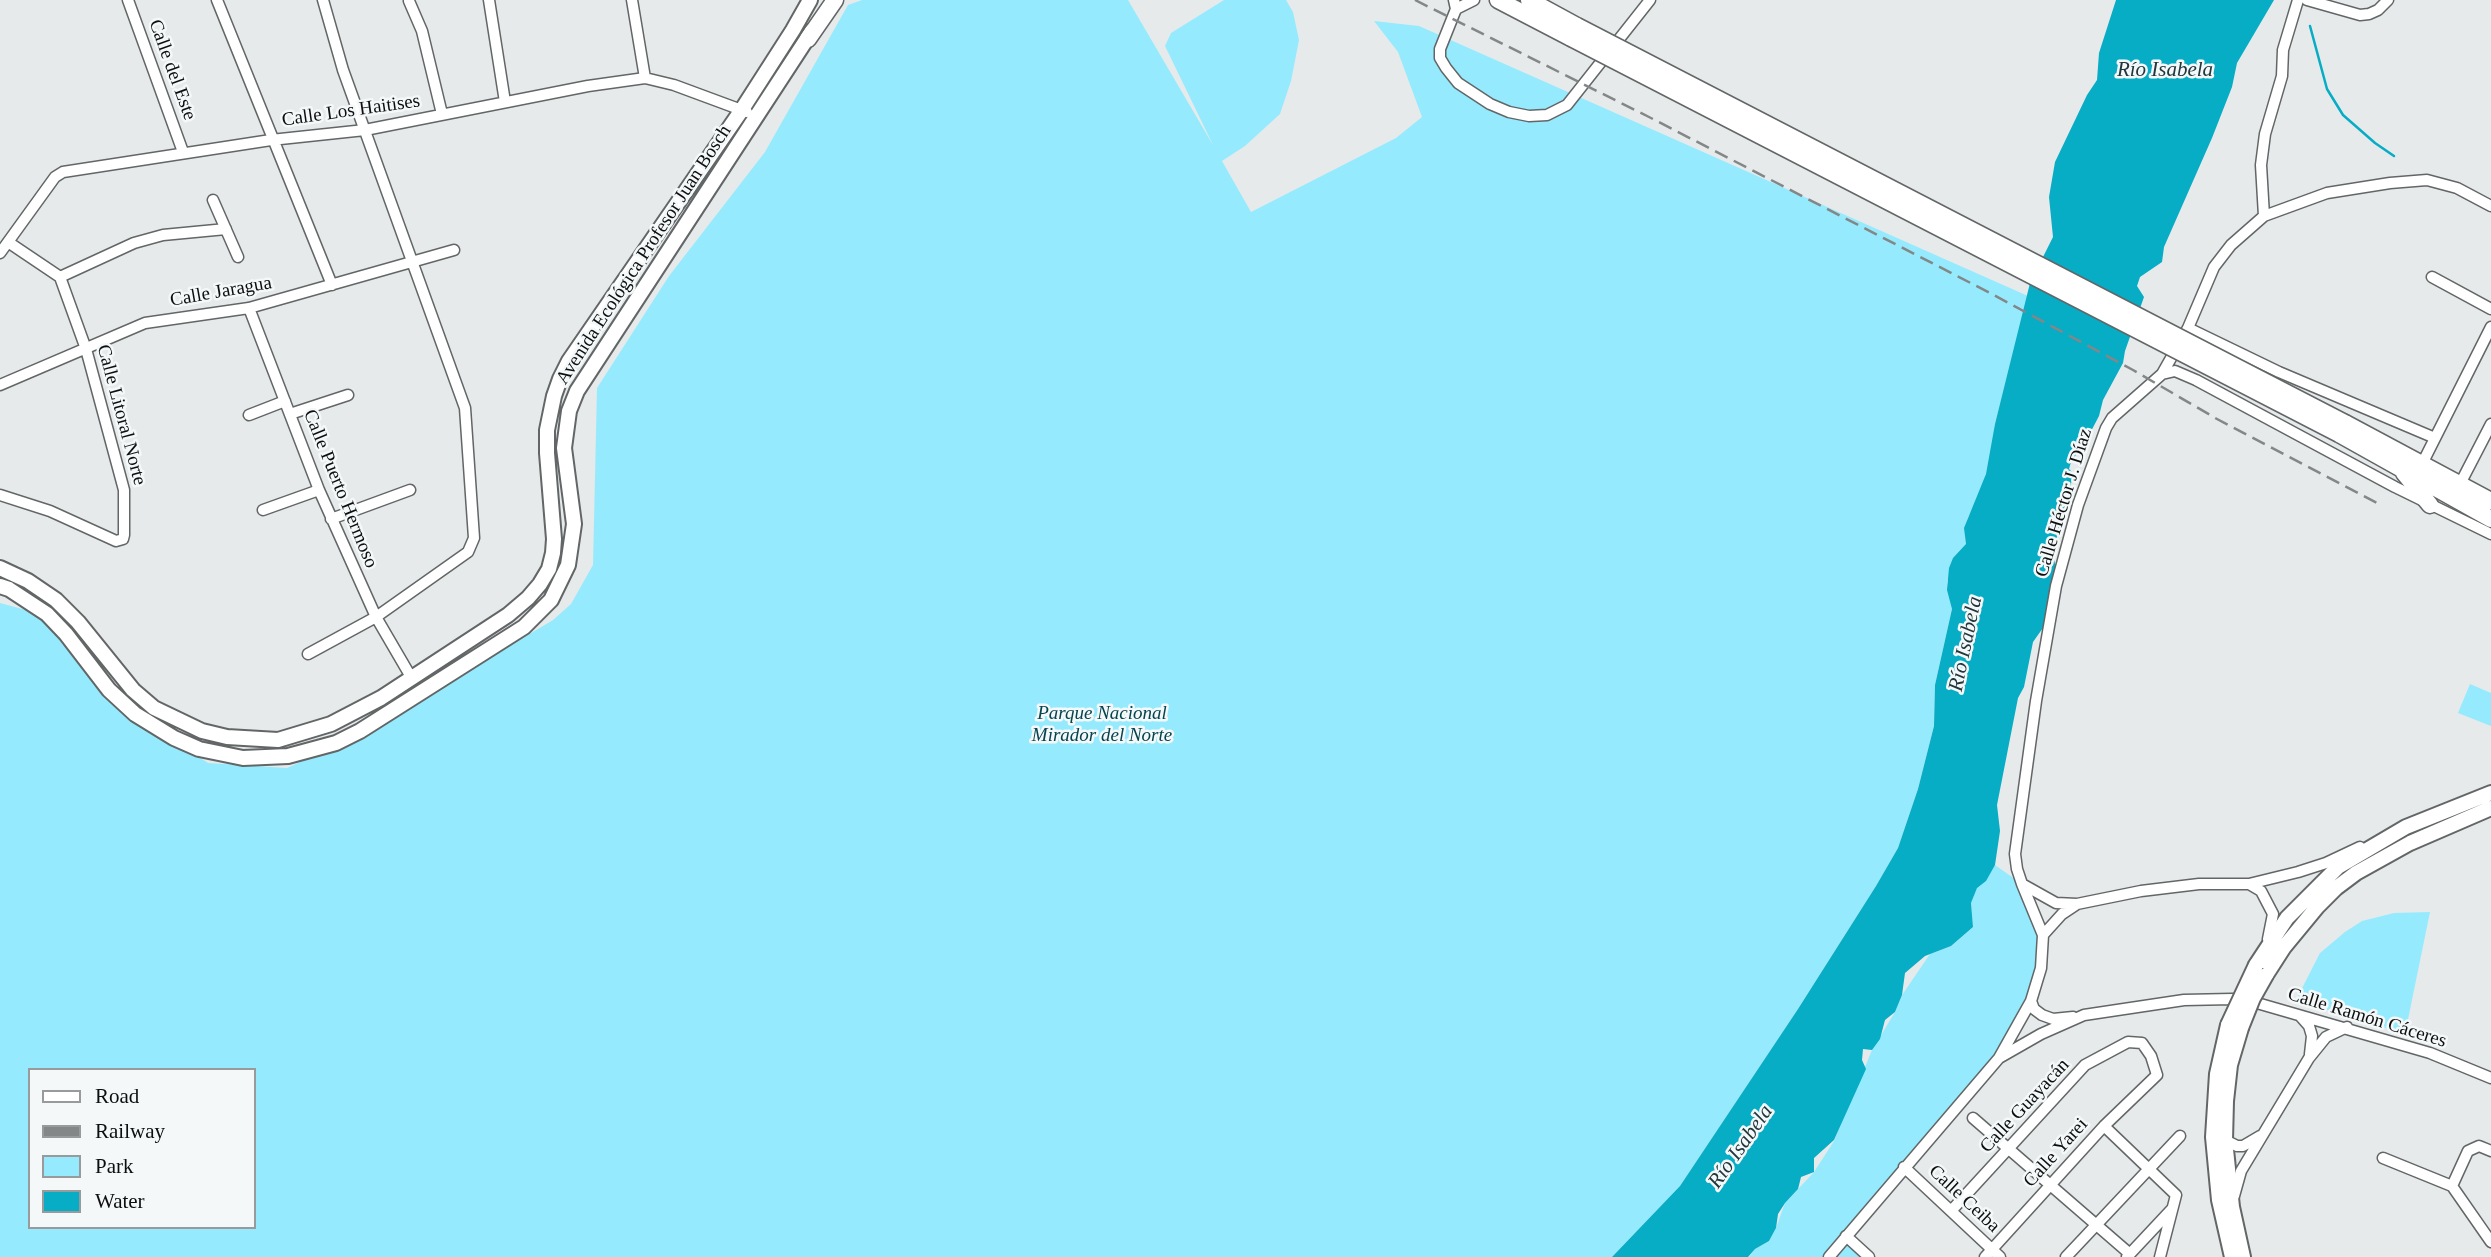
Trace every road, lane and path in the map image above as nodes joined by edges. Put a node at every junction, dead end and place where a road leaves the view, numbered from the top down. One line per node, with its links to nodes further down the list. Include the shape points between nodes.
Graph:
1 (128, 0): 27 (street, Calle del Este)
2 (217, 0): 26 (street)
3 (323, 0): 25 (street)
4 (489, 0): 21 (street)
5 (632, 0): 20 (street)
6 (810, 0): 22 (street, Avenida Ecológica Profesor Juan Bosch)
7 (827, 0): 19 (street, Avenida Ecológica Profesor Juan Bosch)
8 (835, 0): 19 (main road)
9 (1474, 0): 17 (street)
10 (1498, 0): 18 (main road)
11 (1529, 0): 18 (main road)
12 (1650, 0): 17 (street, via 1567,105 1547,115 1529,116 1490,104 1458,83 1446,68 1440,48)
13 (2298, 0): 30 (street, via 2283,50 2282,76 2261,165)
14 (2307, 0): 15 (street, via 2360,15 2378,10)
15 (2388, 0)
16 (408, 1): 23 (street, via 422,31)
17 (1455, 5)
18 (1574, 32): 52 (main road, bridge)
19 (808, 39): 24 (street, Avenida Ecológica Profesor Juan Bosch)
20 (645, 78): 21 (street, Calle Los Haitises); 22 (street, Calle Los Haitises)
21 (505, 102): 23 (street, Calle Los Haitises)
22 (741, 111): 24 (street, Calle Los Haitises); 61 (street, Avenida Ecológica Profesor Juan Bosch, via 560,379 547,429)
23 (442, 114): 25 (street, Calle Los Haitises)
24 (758, 115): 58 (street, Avenida Ecológica Profesor Juan Bosch, via 577,391 566,429)
25 (365, 130): 26 (street, Calle Los Haitises); 36 (street)
26 (271, 140): 27 (street, Calle Los Haitises); 39 (street)
27 (183, 152): 32 (street, Calle Los Haitises, via 63,172)
28 (213, 200): 31 (street)
29 (2491, 206): 30 (street, Calle Héctor J. Díaz, via 2457,188 2427,180 2327,193)
30 (2264, 216): 43 (street, Calle Héctor J. Díaz, via 2231,244 2214,267)
31 (226, 229): 35 (street); 37 (street, via 163,235 134,243)
32 (8, 242): 34 (street, Calle Los Haitises); 37 (street)
33 (454, 250): 36 (street, Calle Jaragua)
34 (0, 254)
35 (238, 257)
36 (414, 262): 39 (street, Calle Jaragua); 70 (street, via 465,408 474,537 468,552)
37 (60, 277): 44 (street, Calle Litoral Norte)
38 (2432, 277): 41 (street)
39 (332, 285): 40 (street, Calle Jaragua)
40 (249, 309): 44 (street, Calle Jaragua, via 145,323); 48 (street, Calle Puerto Hermoso)
41 (2491, 309)
42 (2491, 327): 53 (street)
43 (2188, 328): 45 (street, Calle Héctor J. Díaz); 53 (street)
44 (86, 349): 46 (street, Calle Jaragua); 60 (street, Calle Litoral Norte, via 124,490 122,538 112,539)
45 (2162, 374): 63 (street, via 2175,371 2196,380); 76 (street, Calle Héctor J. Díaz, via 2112,418 2078,505 2056,586 2036,701 2015,854)
46 (0, 385)
47 (348, 395): 49 (street)
48 (285, 401): 49 (street, Calle Puerto Hermoso); 50 (street)
49 (290, 414): 59 (street, Calle Puerto Hermoso)
50 (249, 415)
51 (2491, 424): 56 (street)
52 (2342, 428): 54 (main road); 55 (main road)
53 (2435, 438): 54 (street)
54 (2422, 464): 56 (main road)
55 (2399, 466): 63 (main road); 66 (main road)
56 (2460, 484): 62 (main road)
57 (410, 490): 65 (street)
58 (569, 490): 61 (street); 69 (street, Avenida Ecológica Profesor Juan Bosch, via 574,524 568,565 540,613 360,731 326,748 288,757 219,755 151,725 109,690 47,614)
59 (318, 491): 64 (street); 65 (street, Calle Puerto Hermoso)
60 (0, 495)
61 (550, 495): 72 (street, Avenida Ecológica Profesor Juan Bosch, via 553,553 540,584 508,615)
62 (2491, 501)
63 (2430, 505): 67 (street)
64 (263, 510)
65 (331, 519): 70 (street, Calle Puerto Hermoso)
66 (2491, 519)
67 (2491, 534)
68 (0, 568): 72 (street, Avenida Ecológica Profesor Juan Bosch, via 56,600 154,708 202,731 278,740 362,709)
69 (0, 586)
70 (376, 617): 71 (street); 72 (street, Calle Puerto Hermoso)
71 (308, 654)
72 (411, 677)
73 (2491, 793): 75 (street)
74 (2491, 807): 80 (street, via 2356,873)
75 (2406, 827): 77 (street, via 2326,863); 80 (street, via 2338,867 2287,918)
76 (2022, 884): 78 (street, via 2056,903); 79 (street, Calle Héctor J. Díaz)
77 (2249, 884): 78 (street, via 2199,884); 80 (street, via 2261,891 2273,914)
78 (2077, 904): 79 (street)
79 (2043, 935): 81 (street, Calle Héctor J. Díaz, via 2042,968)
80 (2261, 965): 84 (street, bridge, via 2253,998)
81 (2031, 1001): 82 (street, via 2034,1009 2053,1019); 86 (street, Calle Héctor J. Díaz)
82 (2084, 1016): 83 (street, Calle Ramón Cáceres, via 2184,1000 2232,999); 86 (street)
83 (2301, 1016): 85 (street, Calle Ramón Cáceres); 87 (street, via 2312,1036)
84 (2235, 1026): 94 (street); 115 (street, via 2217,1074 2213,1137)
85 (2347, 1027): 87 (street, via 2326,1037); 89 (street, Calle Ramón Cáceres, via 2431,1053)
86 (1999, 1058): 98 (street)
87 (2309, 1058): 92 (street)
88 (2157, 1075): 91 (street, Calle Yarei); 95 (street, Calle Guayacán, via 2142,1043 2128,1042 2085,1065)
89 (2491, 1078)
90 (1973, 1118): 95 (street)
91 (2104, 1126): 99 (street); 100 (street, Calle Yarei)
92 (2263, 1133): 94 (street, via 2244,1146); 103 (street, via 2241,1171)
93 (2180, 1136): 99 (street)
94 (2225, 1140): 103 (street)
95 (2010, 1148): 100 (street); 104 (street, Calle Guayacán)
96 (2491, 1151): 101 (street, via 2479,1146 2468,1151)
97 (2384, 1158): 101 (street)
98 (1904, 1167): 104 (street, Calle Ceiba); 106 (street)
99 (2149, 1169): 102 (street, via 2176,1195); 105 (street)
100 (2051, 1184): 105 (street); 108 (street, Calle Yarei)
101 (2452, 1186): 107 (street)
102 (2174, 1206): 109 (street); 114 (street)
103 (2232, 1207): 116 (street)
104 (1951, 1211): 108 (street, Calle Ceiba)
105 (2097, 1224): 109 (street); 113 (street)
106 (1846, 1236): 110 (street); 111 (street)
107 (2491, 1242)
108 (1988, 1253): 112 (street, Calle Ceiba)
109 (2129, 1256)
110 (1829, 1257)
111 (1869, 1257)
112 (2000, 1257)
113 (2066, 1257)
114 (2160, 1257)
115 (2232, 1257)
116 (2243, 1257)

